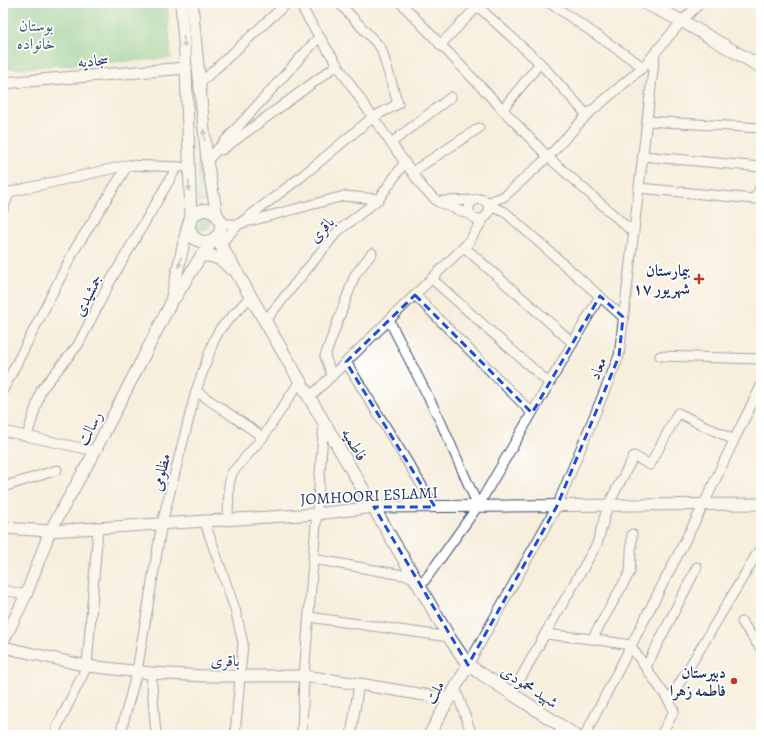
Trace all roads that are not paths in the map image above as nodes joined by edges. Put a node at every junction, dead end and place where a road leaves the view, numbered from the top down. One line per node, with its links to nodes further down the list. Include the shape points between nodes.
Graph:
1 (181, 3): 19 (street, رسالت, one-way to 19)
2 (192, 3): 21 (street)
3 (288, 3): 21 (street)
4 (299, 3): 12 (street)
5 (339, 3): 25 (street, via 381,48 398,104)
6 (401, 3): 13 (street)
7 (550, 3): 17 (street)
8 (645, 3): 11 (main road)
9 (700, 3): 11 (street)
10 (476, 5): 13 (street); 15 (street)
11 (682, 21): 14 (street); 18 (main road)
12 (319, 37): 16 (street); 32 (street)
13 (440, 45): 23 (street)
14 (655, 53): 17 (street); 26 (street, معاد)
15 (540, 63): 23 (street); 24 (street)
16 (337, 65): 25 (street); 32 (street)
17 (643, 67): 24 (street)
18 (761, 67)
19 (186, 68): 20 (street, سجادیه); 35 (street, رسالت)
20 (3, 83)
21 (199, 84): 32 (street, one-way to 21)
22 (451, 97): 29 (street)
23 (502, 110): 31 (street)
24 (587, 115): 31 (street)
25 (373, 117): 29 (street); 51 (street)
26 (647, 122): 28 (street); 30 (street, معاد)
27 (479, 128): 38 (street)
28 (761, 128)
29 (391, 143): 33 (street)
30 (643, 156): 37 (street); 40 (street, معاد)
31 (548, 157): 45 (street, via 504,196); 52 (street)
32 (207, 161): 49 (street)
33 (405, 162): 38 (street); 42 (street, باقری)
34 (128, 165): 36 (street); 41 (street); 74 (street, via 75,248)
35 (189, 166): 36 (street); 50 (street, رسالت, one-way to 50)
36 (177, 167): 80 (street, جمشیدی, via 111,280 78,345 41,390)
37 (761, 167)
38 (412, 172): 44 (street)
39 (761, 187): 40 (street, via 754,199)
40 (639, 188): 52 (street, معاد)
41 (6, 192): 46 (street)
42 (379, 199): 51 (street, via 344,196); 65 (street, باقری, via 337,232)
43 (476, 200): 44 (street); 45 (street); 47 (street, via 471,203 469,209)
44 (438, 202): 47 (street)
45 (488, 204): 48 (street, via 488,214); 60 (street, via 505,212)
46 (3, 209)
47 (472, 216): 48 (street); 54 (street)
48 (484, 218): 54 (street)
49 (219, 220): 50 (main road, via 208,210 203,210 194,214); 51 (street); 53 (main road, via 221,229)
50 (190, 221): 53 (main road, via 190,233 196,240); 62 (street, رسالت, one-way to 62)
51 (239, 224): 53 (street)
52 (634, 233): 63 (street, معاد)
53 (217, 240): 56 (street); 58 (main road, فاطمیه)
54 (466, 245): 57 (street); 66 (street)
55 (372, 253): 70 (street, via 355,274 325,356)
56 (201, 256): 58 (main road, via 216,256 225,262); 62 (street)
57 (432, 279): 59 (street); 72 (street)
58 (240, 280): 61 (main road, فاطمیه)
59 (415, 294): 64 (street); 77 (street)
60 (600, 296): 63 (street); 66 (street)
61 (250, 297): 65 (main road, فاطمیه); 75 (street, مظلومی, via 220,329)
62 (170, 305): 83 (street, رسالت)
63 (624, 317): 90 (street, معاد, via 619,356)
64 (389, 320): 69 (street); 89 (street, via 439,418)
65 (265, 321): 71 (main road, فاطمیه)
66 (572, 343): 72 (street)
67 (660, 356): 68 (street)
68 (761, 359)
69 (346, 362): 70 (street); 92 (street)
70 (332, 376): 76 (street)
71 (300, 381): 76 (main road, فاطمیه); 81 (street)
72 (549, 383): 77 (street)
73 (761, 386): 82 (street)
74 (3, 390)
75 (196, 391): 81 (street); 96 (street, مظلومی)
76 (309, 398): 78 (main road, فاطمیه)
77 (532, 413): 89 (street)
78 (324, 422): 91 (main road, فاطمیه); 93 (street)
79 (3, 431): 80 (street)
80 (27, 436): 83 (street)
81 (263, 437): 94 (street, via 232,473 229,484)
82 (734, 440): 86 (street); 88 (street, via 678,413 650,465 634,456)
83 (95, 451): 99 (street, رسالت)
84 (57, 470): 85 (street)
85 (3, 487)
86 (704, 504): 87 (street, JOMHOORI ESLAMI); 88 (street, JOMHOORI ESLAMI); 114 (street)
87 (761, 504)
88 (608, 505): 90 (street, JOMHOORI ESLAMI); 110 (street, via 597,544)
89 (478, 506): 90 (street, JOMHOORI ESLAMI); 92 (street, JOMHOORI ESLAMI); 105 (street)
90 (557, 506): 117 (street, معاد)
91 (374, 507): 92 (street, JOMHOORI ESLAMI); 93 (street, JOMHOORI ESLAMI); 104 (main road, فاطمیه)
92 (435, 507)
93 (317, 514): 94 (street, JOMHOORI ESLAMI); 102 (street)
94 (228, 519): 95 (street, JOMHOORI ESLAMI)
95 (204, 520): 96 (street, JOMHOORI ESLAMI); 122 (street, via 237,616 243,644)
96 (162, 523): 98 (street, JOMHOORI ESLAMI); 120 (street, مظلومی)
97 (3, 528): 99 (street, JOMHOORI ESLAMI)
98 (98, 528): 99 (street, JOMHOORI ESLAMI); 118 (street)
99 (50, 532): 107 (street, رسالت)
100 (632, 534): 112 (street, via 630,572)
101 (761, 547): 128 (street)
102 (313, 559): 104 (street); 108 (street)
103 (697, 567): 119 (street)
104 (414, 577): 105 (main road, فاطمیه)
105 (420, 588): 111 (main road, فاطمیه)
106 (3, 590): 107 (street)
107 (26, 595): 113 (street, رسالت)
108 (309, 617): 111 (street); 123 (street)
109 (742, 622): 116 (street)
110 (545, 634): 112 (street); 126 (street)
111 (449, 637): 117 (main road, فاطمیه)
112 (592, 639): 114 (street)
113 (3, 642)
114 (630, 645): 119 (street); 139 (street)
115 (3, 647): 118 (street, باقری)
116 (761, 649)
117 (468, 665): 125 (street, ملت); 126 (main road, شهید محمودی)
118 (88, 666): 120 (street, باقری); 130 (street, via 58,727)
119 (646, 667): 128 (street)
120 (137, 671): 121 (street, باقری); 131 (street, مظلومی)
121 (151, 673): 122 (street, باقری); 132 (street)
122 (240, 676): 123 (street, باقری); 133 (street)
123 (304, 676): 124 (street, باقری); 134 (street)
124 (359, 684): 127 (street, باقری); 135 (street)
125 (455, 687): 127 (street, ملت); 137 (street)
126 (512, 694): 129 (main road, شهید محمودی)
127 (448, 700): 136 (street, ملت)
128 (669, 701): 140 (street, via 674,711)
129 (560, 731): 138 (main road, شهید محمودی)
130 (57, 735)
131 (120, 735)
132 (156, 735)
133 (235, 735)
134 (302, 735)
135 (351, 735)
136 (429, 735)
137 (472, 735)
138 (574, 735)
139 (584, 735)
140 (661, 735)

